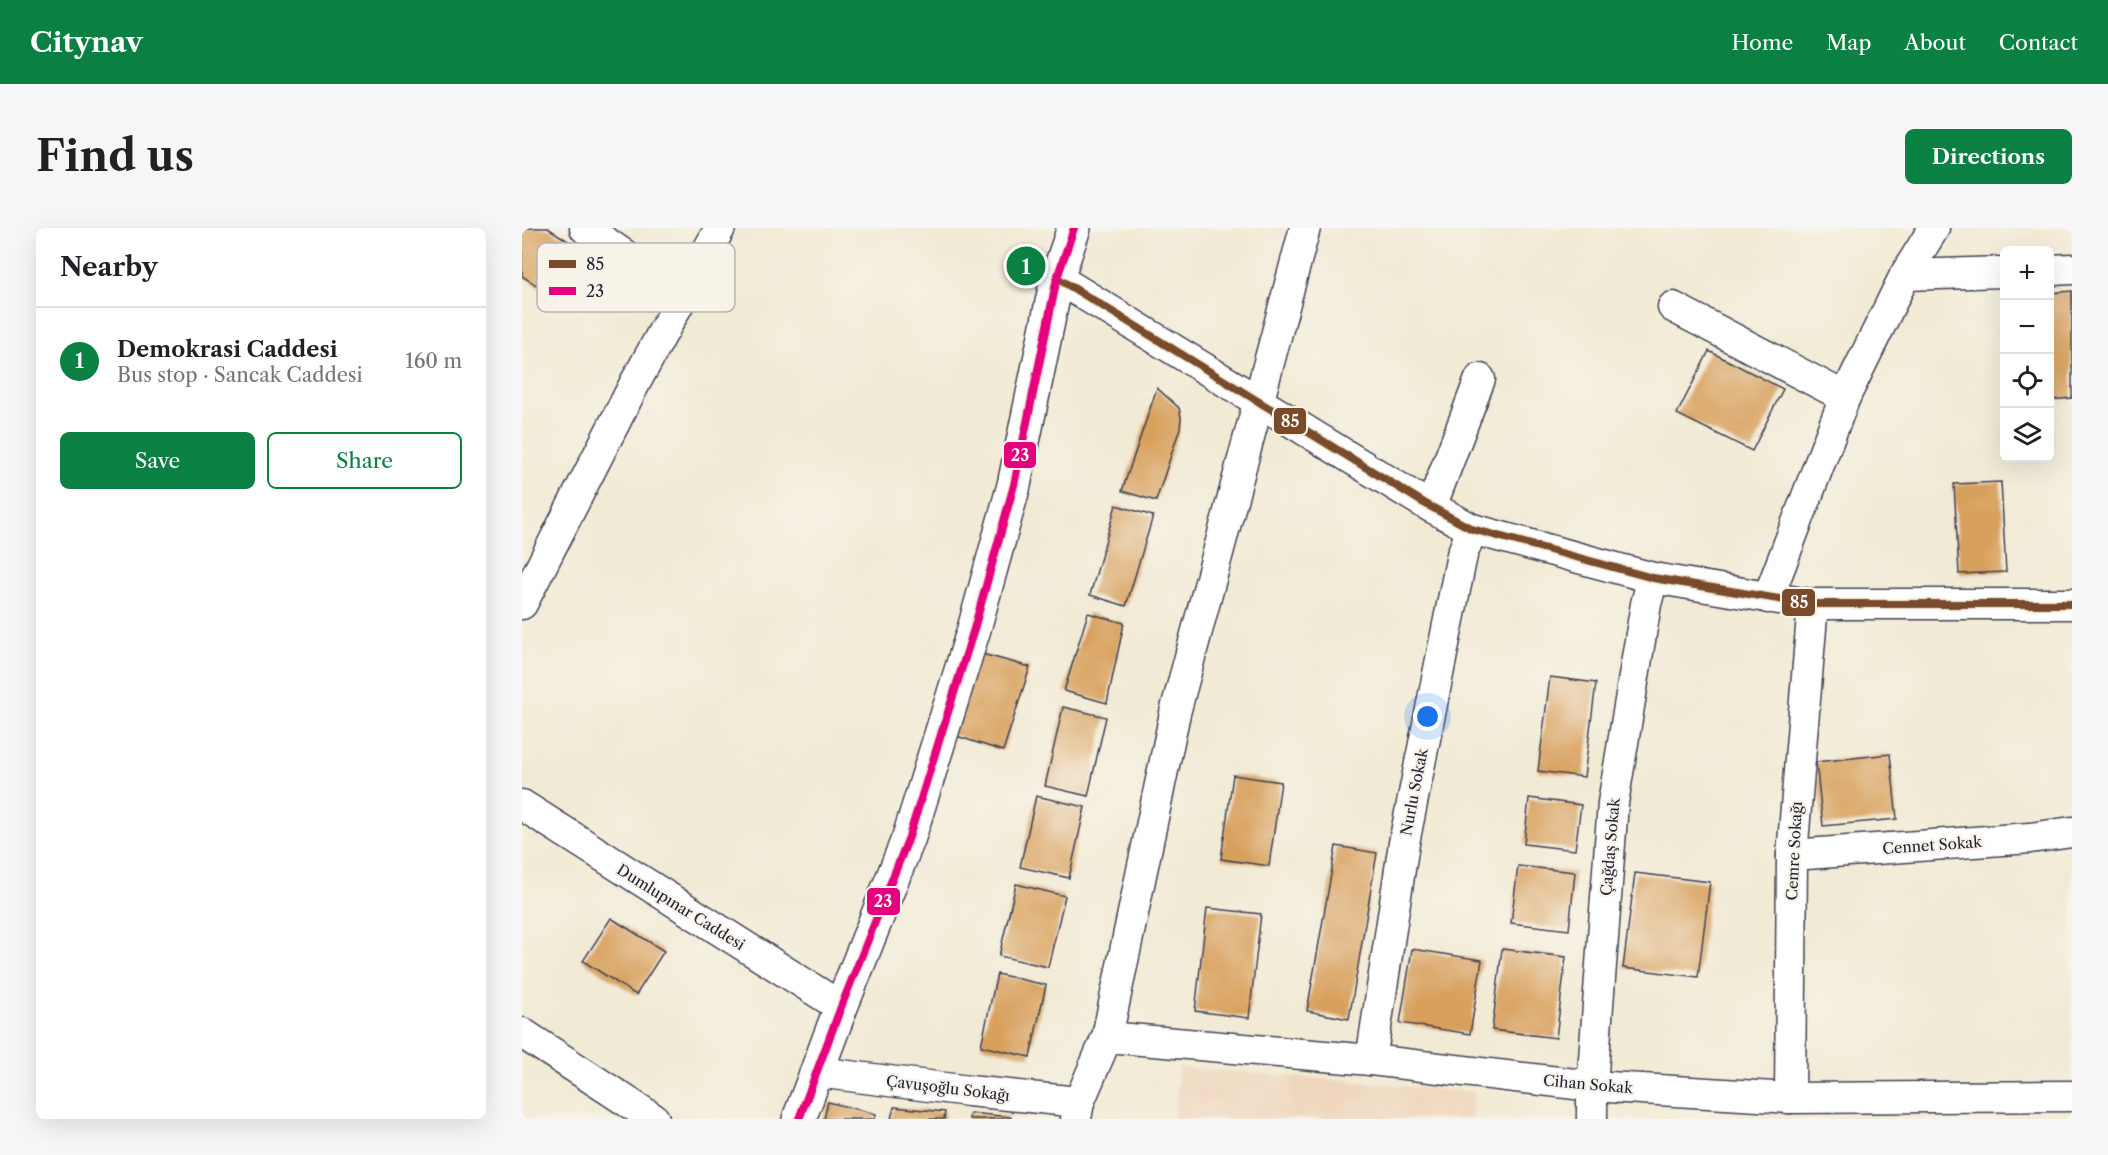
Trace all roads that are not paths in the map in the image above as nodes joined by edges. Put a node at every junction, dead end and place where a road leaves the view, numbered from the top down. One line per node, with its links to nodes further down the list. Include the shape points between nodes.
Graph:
1 (585, 228): 6 (street)
2 (720, 228): 7 (street)
3 (1074, 228): 12 (main road)
4 (1305, 228): 17 (street)
5 (1934, 228): 11 (street)
6 (607, 243)
7 (712, 243)
8 (2072, 269): 9 (street)
9 (2054, 270)
10 (2000, 272): 11 (street)
11 (1905, 275): 16 (street)
12 (1057, 278): 17 (street); 28 (main road, via 1014,485 974,629 909,837)
13 (1673, 307): 16 (street)
14 (674, 312): 22 (street)
15 (1480, 379): 18 (street)
16 (1845, 397): 21 (street)
17 (1258, 403): 18 (street); 30 (street, via 1175,713)
18 (1431, 507): 19 (street)
19 (1472, 529): 20 (street); 31 (street, Nurlu Sokak, via 1462,555 1404,843)
20 (1653, 578): 21 (street); 33 (street, Çağdaş Sokak, via 1613,803)
21 (1768, 598): 23 (street)
22 (522, 604)
23 (1813, 604): 24 (street); 27 (street, Cemre Sokağı)
24 (2072, 604)
25 (522, 806): 28 (street, Dumlupınar Caddesi)
26 (2072, 832): 27 (street, Cennet Sokak)
27 (1792, 855): 35 (street, Cemre Sokağı)
28 (841, 1007): 32 (main road)
29 (522, 1033): 37 (street)
30 (1107, 1037): 31 (street, Cihan Sokak); 36 (street)
31 (1371, 1059): 33 (street, Cihan Sokak)
32 (817, 1072): 36 (street, Çavuşoğlu Sokağı, via 969,1091); 38 (main road)
33 (1592, 1086): 35 (street, Cihan Sokak); 39 (street, Çağdaş Sokak)
34 (2072, 1096): 35 (street, Cihan Sokak)
35 (1790, 1098)
36 (1077, 1110)
37 (654, 1119)
38 (799, 1119)
39 (1592, 1119)

